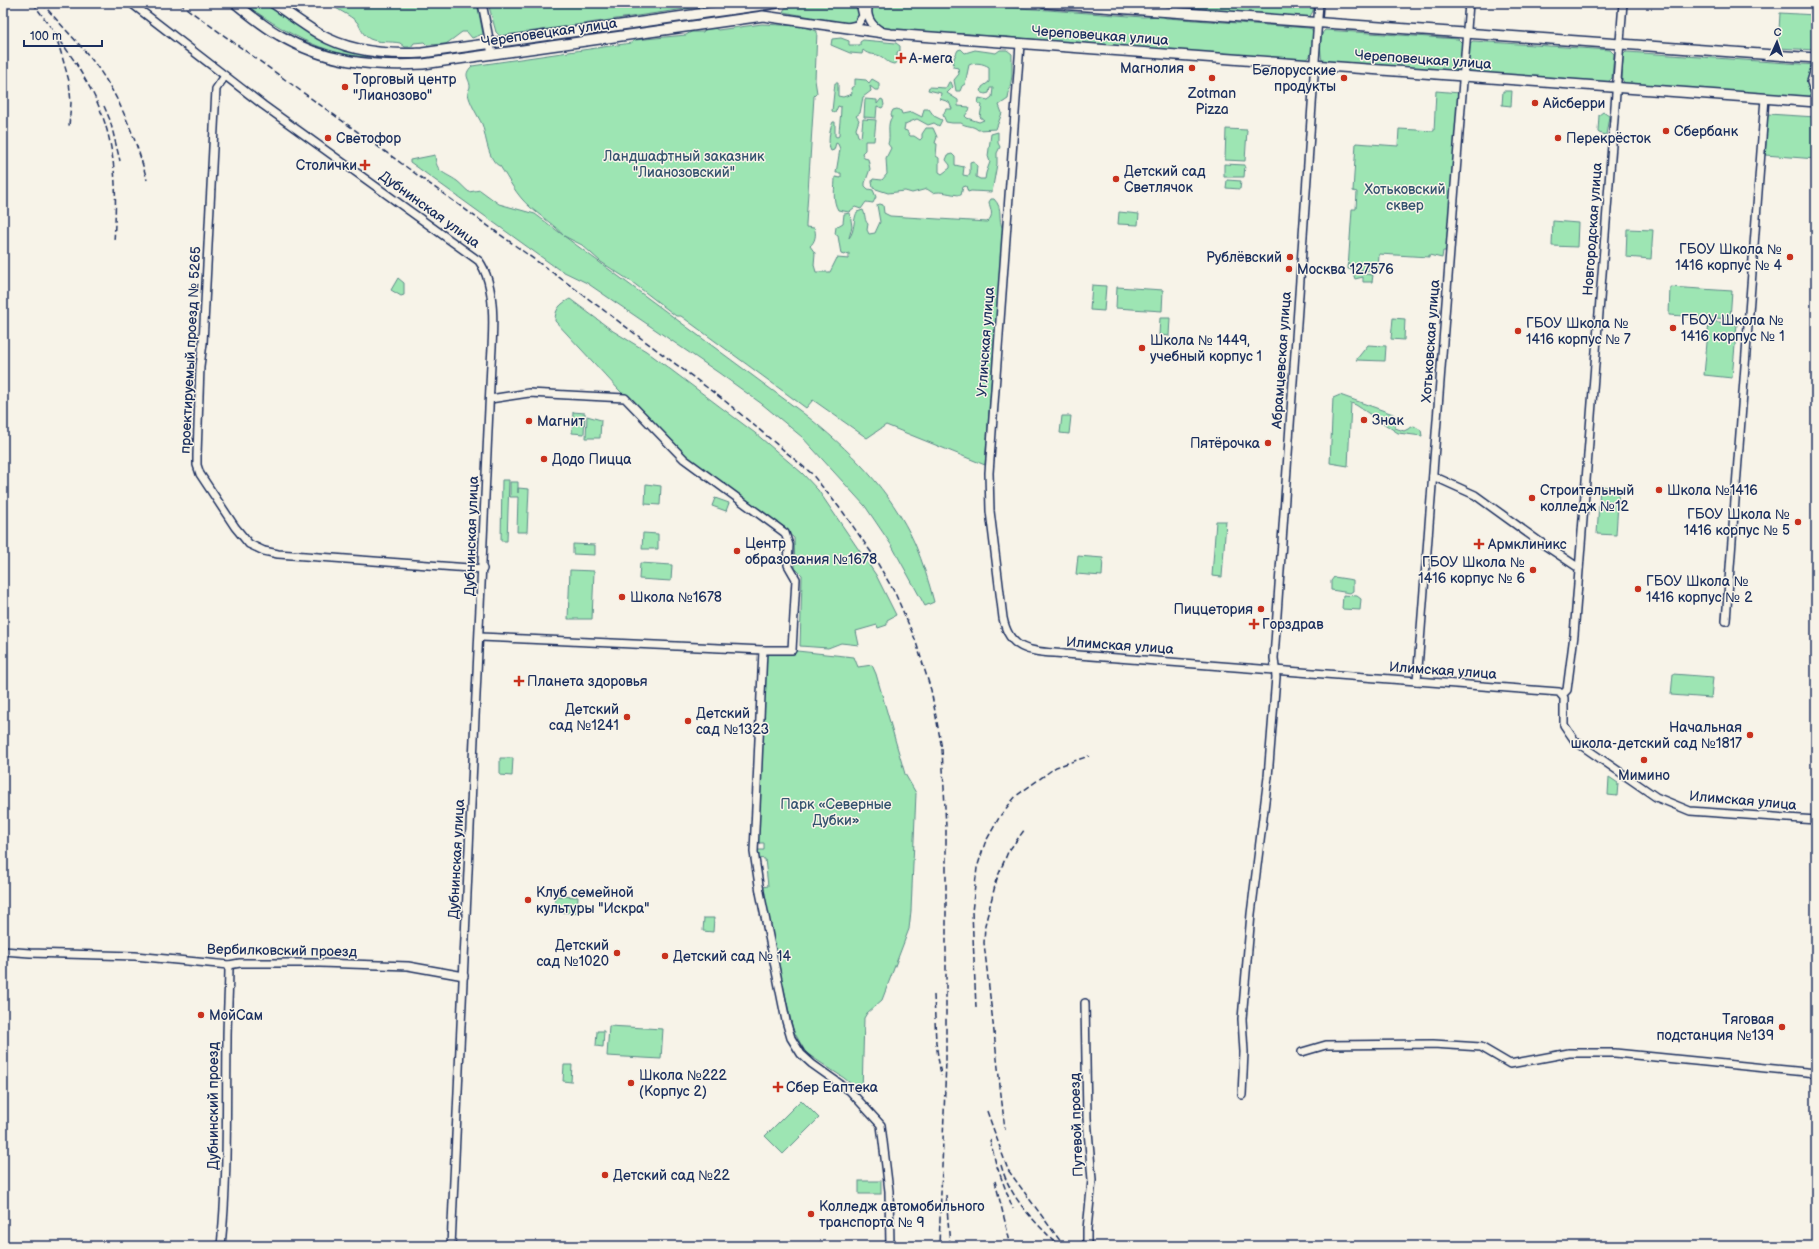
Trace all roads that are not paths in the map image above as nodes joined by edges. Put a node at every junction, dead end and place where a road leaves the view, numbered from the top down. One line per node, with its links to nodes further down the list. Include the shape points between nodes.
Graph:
1 (131, 3): 23 (street, Дубнинская улица)
2 (234, 3): 19 (main road, Череповецкая улица, via 272,31 310,50 344,61 385,65 423,64)
3 (273, 3): 16 (main road, Череповецкая улица, via 325,37 355,48 381,53 422,53)
4 (482, 3): 16 (street)
5 (777, 3): 16 (main road, Череповецкая улица)
6 (860, 3): 13 (street, via 863,16 860,21 857,25)
7 (869, 3): 15 (street, via 867,13 872,24 881,31)
8 (1044, 3): 12 (main road, Череповецкая улица)
9 (1319, 3): 12 (street, Абрамцевская улица)
10 (1623, 3): 18 (street, Новгородская улица)
11 (1469, 5): 14 (street, Хотьковская улица)
12 (1318, 22): 14 (main road, Череповецкая улица); 21 (street, Абрамцевская улица)
13 (842, 28): 15 (main road, Череповецкая улица); 19 (main road, Череповецкая улица, via 763,16)
14 (1467, 32): 18 (main road, Череповецкая улица); 24 (street, Хотьковская улица)
15 (891, 34): 17 (main road, Череповецкая улица)
16 (490, 44): 19 (street)
17 (1020, 44): 21 (main road, Череповецкая улица); 35 (street, Угличская улица, via 989,473 990,517 1002,618)
18 (1620, 44): 20 (main road, Череповецкая улица); 25 (street, Новгородская улица)
19 (492, 54)
20 (1816, 58)
21 (1315, 65): 24 (main road, Череповецкая улица); 37 (street, Абрамцевская улица)
22 (1816, 69): 26 (main road, via 1812,82)
23 (225, 76): 29 (street, Дубнинская улица, via 479,261 489,289 493,317); 32 (street, проектируемый проезд № 5265, via 216,89 200,366 197,465 205,484 244,538 252,546 264,551)
24 (1464, 77): 25 (main road, Череповецкая улица); 30 (street, Хотьковская улица)
25 (1616, 88): 27 (main road, Череповецкая улица); 31 (street, Новгородская улица)
26 (1816, 93)
27 (1765, 98): 28 (main road, Череповецкая улица); 33 (street)
28 (1816, 102)
29 (490, 399): 32 (street, Дубнинская улица); 36 (street, via 529,393 625,398 684,459 782,530 788,538 788,565 796,579 792,650)
30 (1433, 476): 31 (street, via 1475,495); 38 (street, Хотьковская улица)
31 (1579, 568): 39 (street, Новгородская улица, via 1574,635 1567,690)
32 (483, 569): 34 (street, Дубнинская улица)
33 (1726, 621)
34 (480, 637): 36 (street); 43 (street, Дубнинская улица)
35 (1012, 640): 37 (street, Илимская улица, via 1022,648 1039,652)
36 (763, 650): 50 (street, via 754,852 786,1021 791,1038 801,1054 850,1091 881,1125 889,1191)
37 (1275, 670): 38 (street, Илимская улица); 47 (street, Абрамцевская улица, via 1268,777 1251,914 1242,1016)
38 (1417, 681): 39 (street, Илимская улица, via 1552,691)
39 (1563, 694): 40 (street, Илимская улица, via 1564,725 1575,741 1656,797 1696,812)
40 (1816, 820)
41 (3, 951): 42 (street, Вербилковский проезд, via 135,956)
42 (229, 965): 43 (street, Вербилковский проезд, via 254,962 361,964 423,968); 48 (street, Дубнинский проезд, via 227,1160 225,1220)
43 (464, 976): 49 (street, Дубнинская улица)
44 (1085, 1003): 51 (street, Путевой проезд, via 1092,1180 1087,1228)
45 (1302, 1052): 46 (street, via 1326,1045 1433,1044 1481,1047 1510,1064 1569,1052 1615,1052)
46 (1816, 1072)
47 (1242, 1095)
48 (221, 1246)
49 (451, 1246)
50 (890, 1246)
51 (1088, 1246)

